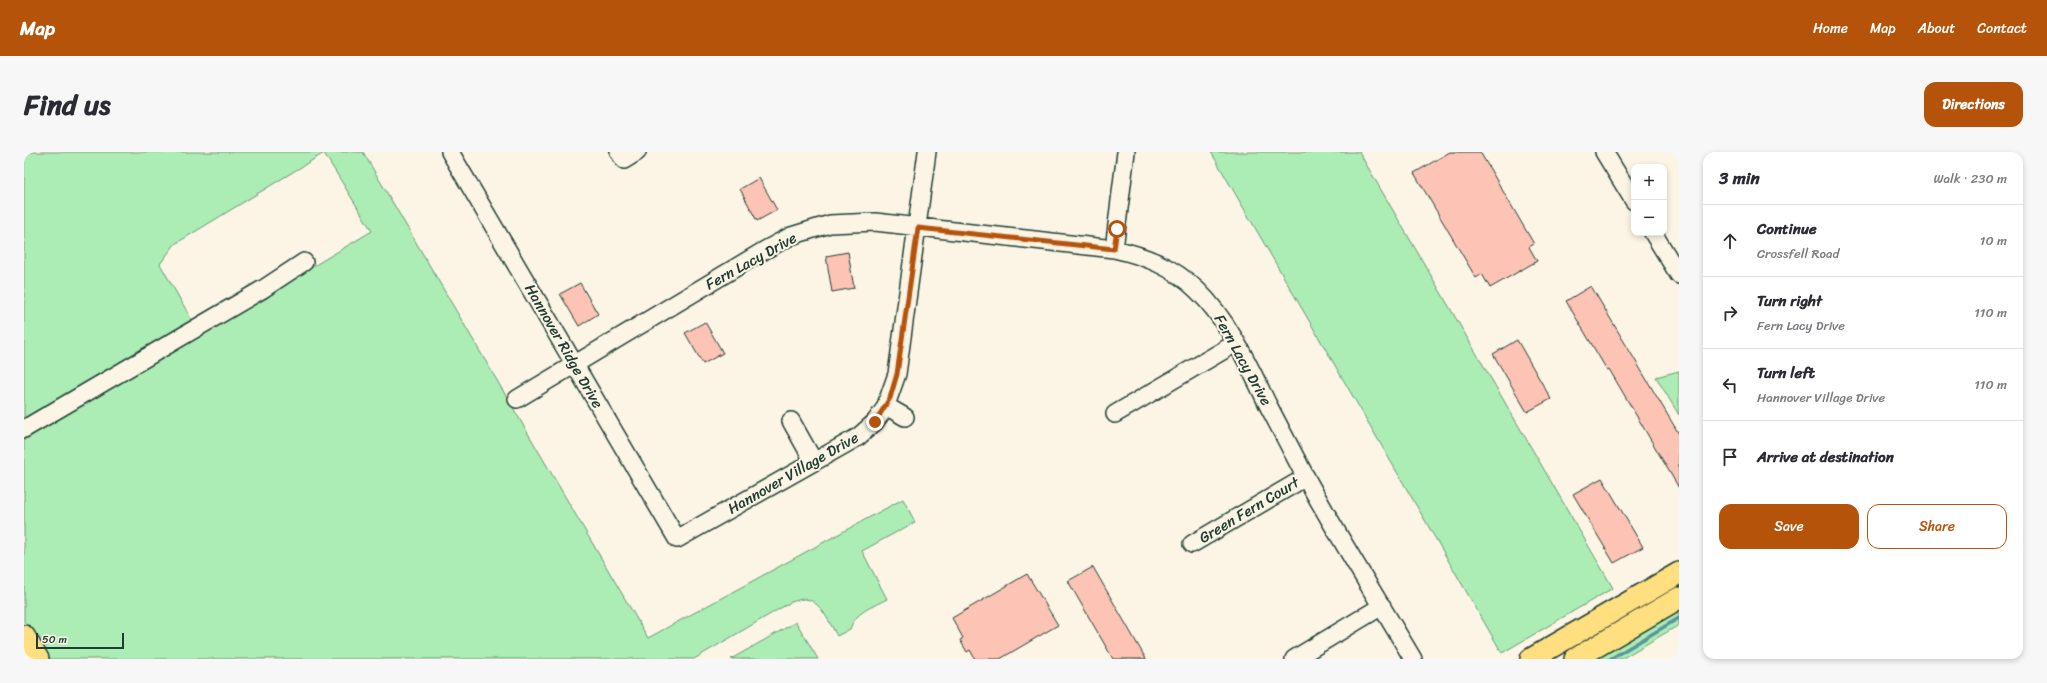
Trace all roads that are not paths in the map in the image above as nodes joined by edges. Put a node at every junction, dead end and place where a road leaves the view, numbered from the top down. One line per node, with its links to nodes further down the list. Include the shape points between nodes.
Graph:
1 (450, 152): 14 (street, Hannover Ridge Drive)
2 (619, 152): 3 (street, via 624,160)
3 (638, 152)
4 (927, 152): 8 (street, Hannover Village Drive)
5 (1126, 152): 10 (street)
6 (1604, 152): 7 (street)
7 (1633, 200)
8 (918, 228): 10 (street, Fern Lacy Drive); 14 (street, Fern Lacy Drive, via 875,222 830,224 791,236); 16 (street, Hannover Village Drive, via 897,374)
9 (1655, 236): 12 (street)
10 (1114, 249): 13 (street, Fern Lacy Drive, via 1156,262 1176,272 1219,314)
11 (304, 262): 20 (street, via 264,289)
12 (1679, 275)
13 (1236, 343): 17 (street); 22 (street, Fern Lacy Drive)
14 (575, 364): 15 (street, Fern Lacy Drive); 23 (street, Hannover Ridge Drive)
15 (517, 399)
16 (886, 406): 18 (street); 21 (street, Hannover Village Drive, via 875,422 858,437)
17 (1115, 414)
18 (905, 417)
19 (791, 421): 21 (street)
20 (24, 429)
21 (814, 462): 23 (street, Hannover Village Drive)
22 (1306, 477): 24 (street, Green Fern Court); 27 (street, Fern Lacy Drive)
23 (677, 539)
24 (1192, 544)
25 (1679, 573): 32 (main road)
26 (1679, 598): 33 (main road)
27 (1382, 606): 30 (street); 31 (street, Fern Lacy Drive)
28 (24, 636): 29 (main road)
29 (38, 659)
30 (1294, 659)
31 (1413, 659)
32 (1531, 659)
33 (1575, 659)

